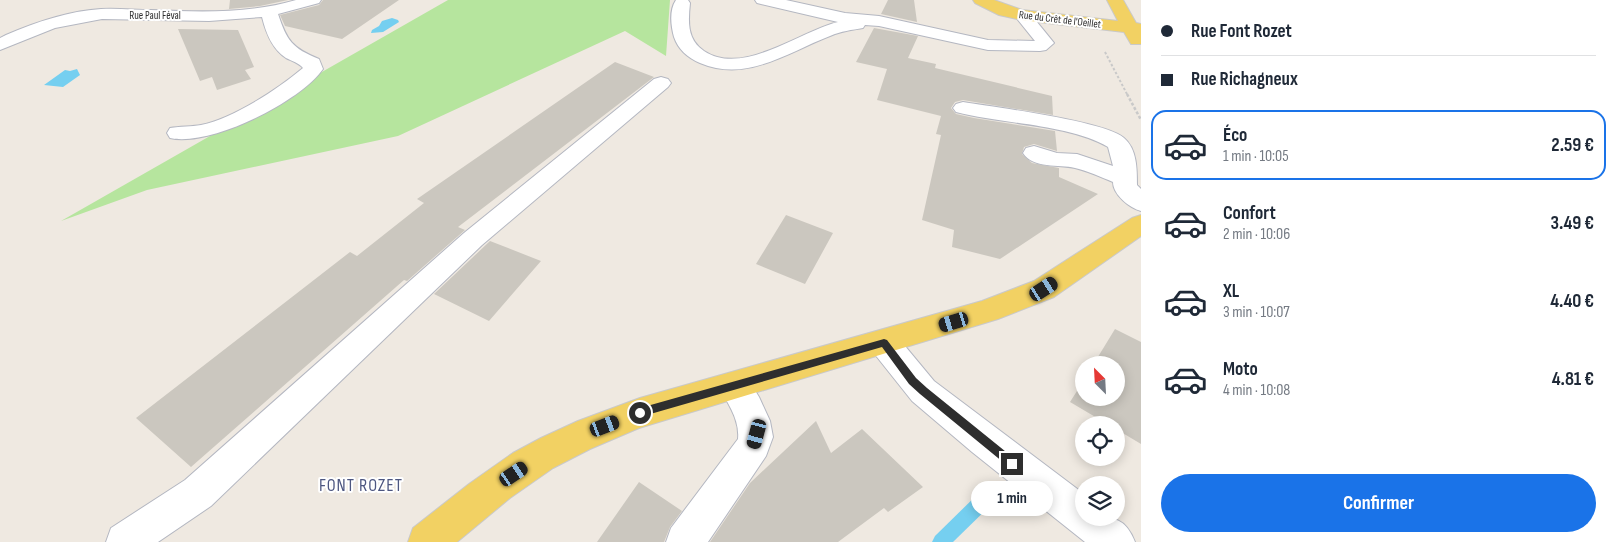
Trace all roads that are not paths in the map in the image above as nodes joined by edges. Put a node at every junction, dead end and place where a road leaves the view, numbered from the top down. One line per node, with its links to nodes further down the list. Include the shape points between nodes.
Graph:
1 (313, 0): 7 (street, Rue Paul Féval)
2 (763, 0): 9 (street, via 845,18)
3 (981, 0): 8 (main road, Rue du Crêt de l'Oeillet)
4 (1115, 0): 10 (main road)
5 (682, 3): 9 (street, via 680,25 684,39 701,58 718,64 761,60 831,29)
6 (847, 3): 9 (street)
7 (268, 11): 11 (street, Rue Paul Féval, via 235,15 83,16 41,26); 17 (street, via 284,50 312,63 313,69 300,82 231,122 203,132)
8 (1022, 15): 10 (main road, Rue du Crêt de l'Oeillet); 13 (street, via 1042,37 1045,43)
9 (879, 21): 13 (street, via 998,46)
10 (1136, 28): 14 (main road)
11 (5, 40)
12 (919, 45): 13 (street, via 992,61 1014,62 1030,60 1037,55)
13 (1040, 46)
14 (1141, 48)
15 (661, 83): 24 (street, via 472,239 198,493)
16 (963, 108): 19 (street, via 1111,138 1122,154)
17 (178, 133)
18 (1034, 153): 19 (street, via 1055,160 1077,162)
19 (1125, 178): 20 (street, via 1125,187)
20 (1141, 203)
21 (1141, 224): 22 (main road, via 1044,289 988,311)
22 (884, 343): 23 (main road); 27 (street, via 913,381 984,441)
23 (734, 386): 25 (main road, via 588,432 540,457 488,492); 26 (street, via 755,422 757,434 754,445)
24 (124, 542)
25 (427, 542)
26 (685, 542)
27 (1116, 542)

